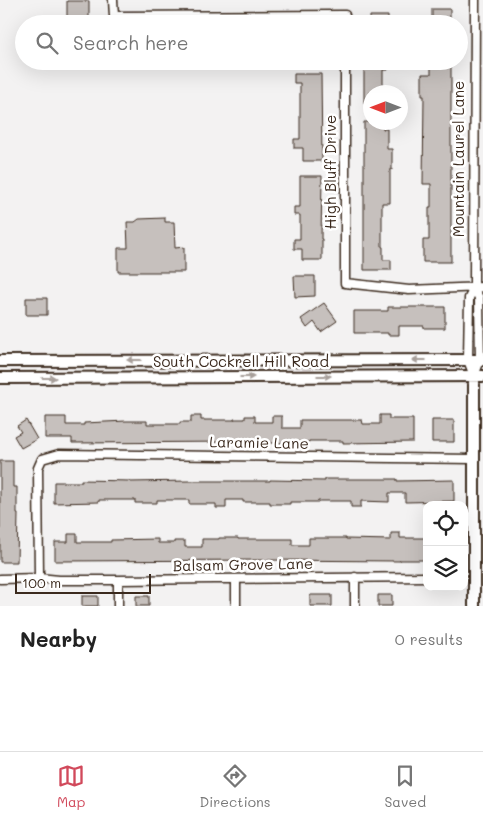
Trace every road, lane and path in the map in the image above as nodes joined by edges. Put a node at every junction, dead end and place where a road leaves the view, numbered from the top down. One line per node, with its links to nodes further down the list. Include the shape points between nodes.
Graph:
1 (114, 0): 3 (street)
2 (475, 0): 6 (street, Mountain Laurel Lane)
3 (114, 15)
4 (345, 70): 6 (street, High Bluff Drive, via 345,283 409,290)
5 (483, 287): 6 (street)
6 (474, 288): 7 (street, Mountain Laurel Lane, via 469,298); 8 (street, Mountain Laurel Lane, via 479,298)
7 (468, 360): 8 (main road, South Cockrell Hill Road); 9 (main road, South Cockrell Hill Road, one-way to 9); 10 (street, Mountain Laurel Lane)
8 (482, 360): 10 (street, Mountain Laurel Lane)
9 (0, 361)
10 (479, 376): 11 (main road, South Cockrell Hill Road, one-way to 10); 12 (main road, Mountain Laurel Lane)
11 (0, 378)
12 (474, 459): 14 (main road, Mountain Laurel Lane); 16 (street, Laramie Lane, via 59,454 42,458 38,468)
13 (423, 576): 15 (street, Balsam Grove Lane)
14 (469, 576): 23 (main road, Mountain Laurel Lane)
15 (355, 577): 18 (street, Balsam Grove Lane); 22 (street)
16 (39, 578): 17 (street, Balsam Grove Lane); 19 (street, Balsam Grove Lane)
17 (0, 579)
18 (236, 579): 19 (street, Balsam Grove Lane); 21 (street)
19 (118, 580): 20 (street)
20 (118, 606)
21 (236, 606)
22 (355, 606)
23 (474, 606)

